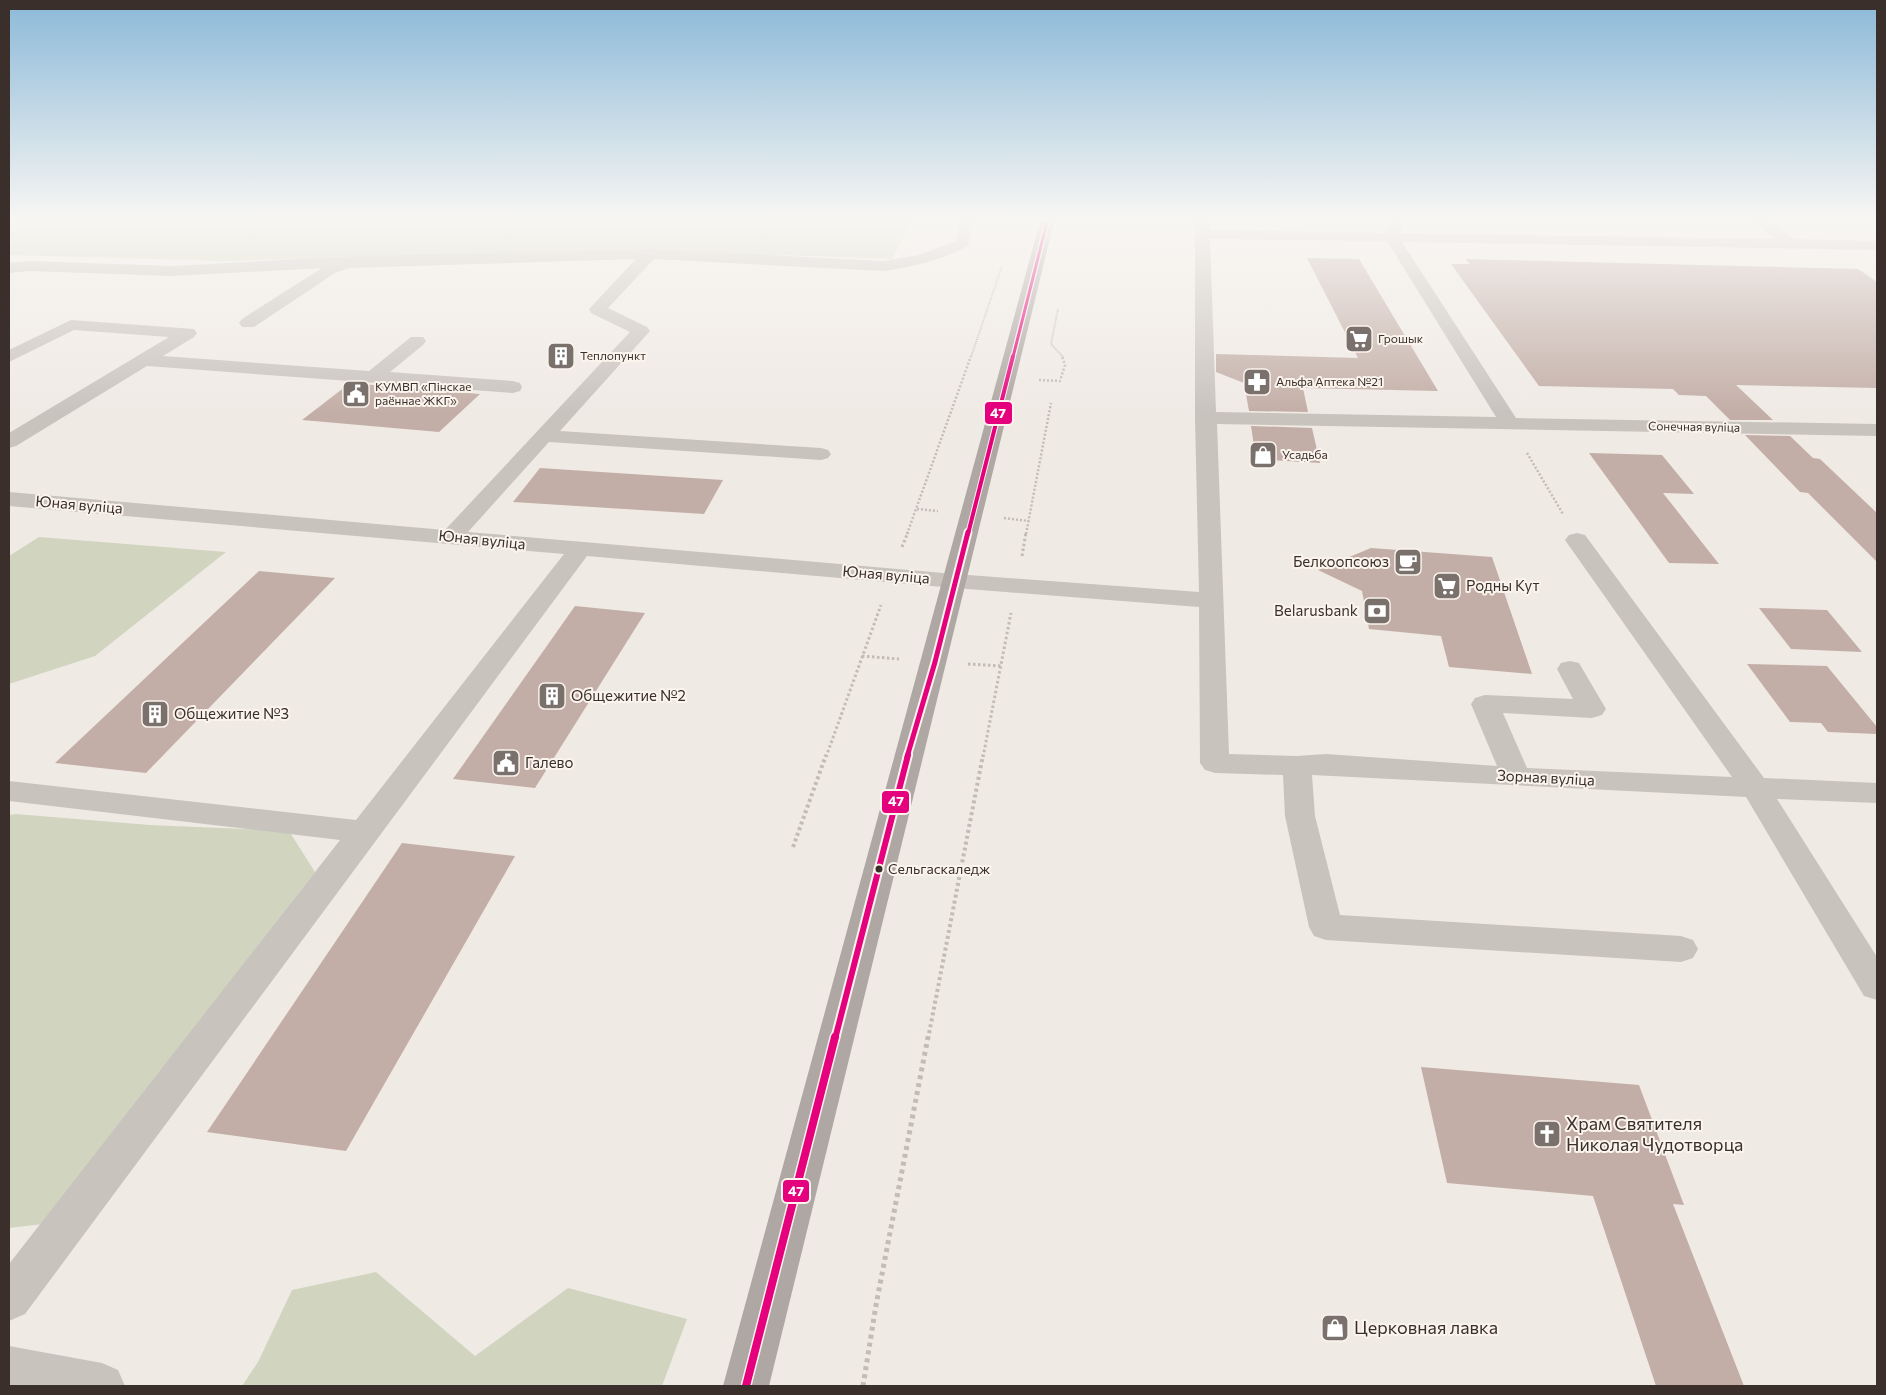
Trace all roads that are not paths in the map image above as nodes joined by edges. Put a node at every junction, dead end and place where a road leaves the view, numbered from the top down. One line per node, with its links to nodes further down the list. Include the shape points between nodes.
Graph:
1 (308, 283): 6 (street)
2 (622, 283): 15 (street, via 597,309 641,332)
3 (1031, 283): 22 (main road)
4 (1203, 283): 12 (street)
5 (1421, 283): 13 (street)
6 (248, 323)
7 (416, 341): 10 (street)
8 (9, 357): 9 (street, via 71,325 188,333)
9 (146, 360): 10 (street); 16 (street)
10 (373, 377): 11 (street)
11 (513, 387)
12 (1205, 418): 13 (street, Сонечная вуліца); 23 (street)
13 (1510, 424): 14 (street, Сонечная вуліца)
14 (1877, 430)
15 (545, 436): 17 (street); 19 (street)
16 (9, 442)
17 (821, 454)
18 (9, 499): 19 (street, Юная вуліца)
19 (452, 536): 21 (street, Юная вуліца)
20 (1578, 540): 27 (street)
21 (580, 549): 22 (street, Юная вуліца); 30 (street)
22 (955, 581): 23 (street, Юная вуліца); 36 (main road)
23 (1210, 600): 25 (street, Зорная вуліца, via 1215,763)
24 (1570, 669): 26 (street, via 1592,709 1485,704)
25 (1296, 766): 26 (street, Зорная вуліца, via 1326,764); 31 (street, via 1300,816 1326,926)
26 (1516, 777): 27 (street, Зорная вуліца)
27 (1756, 789): 29 (street, Зорная вуліца); 32 (street)
28 (9, 791): 30 (street)
29 (1877, 793)
30 (365, 832): 33 (street)
31 (1681, 949)
32 (1877, 986)
33 (9, 1299)
34 (9, 1368): 35 (street)
35 (102, 1386)
36 (746, 1386)

